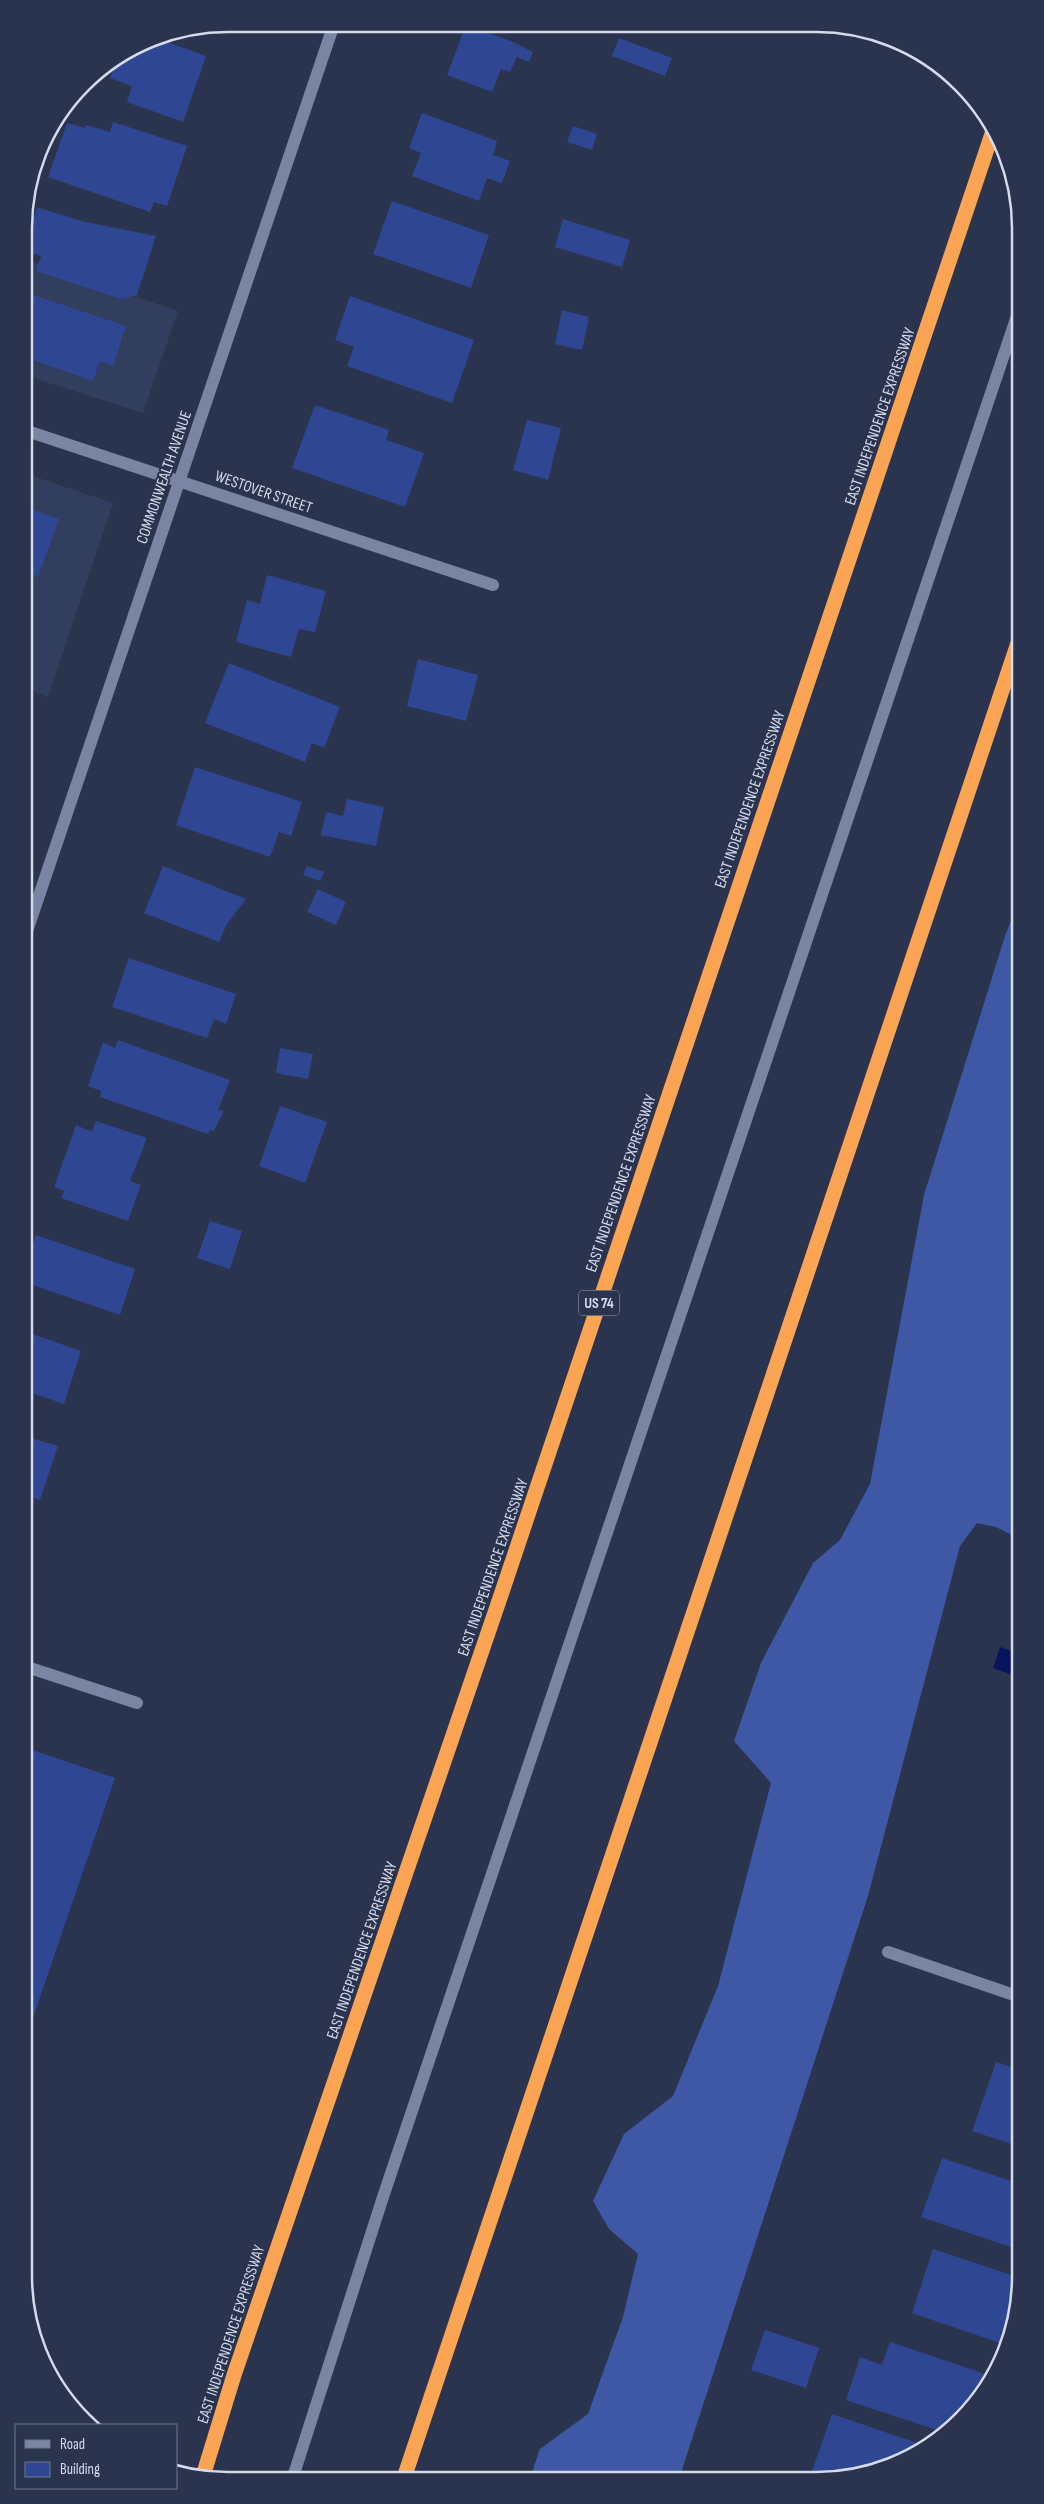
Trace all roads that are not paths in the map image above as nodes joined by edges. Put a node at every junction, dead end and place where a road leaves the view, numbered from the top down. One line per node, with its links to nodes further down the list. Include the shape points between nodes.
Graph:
1 (331, 32): 5 (street, COMMONWEALTH AVENUE)
2 (990, 140): 13 (highway, EAST INDEPENDENCE EXPRESSWAY / US 74, via 501,1595 234,2375)
3 (1012, 331): 14 (street, via 384,2196)
4 (32, 433): 5 (street, WESTOVER STREET)
5 (179, 480): 6 (street, WESTOVER STREET); 8 (street, COMMONWEALTH AVENUE)
6 (493, 585)
7 (1012, 661): 15 (highway)
8 (32, 916)
9 (32, 1669): 10 (street)
10 (137, 1703)
11 (888, 1952): 12 (street)
12 (1012, 1993)
13 (205, 2470)
14 (295, 2472)
15 (406, 2472)

